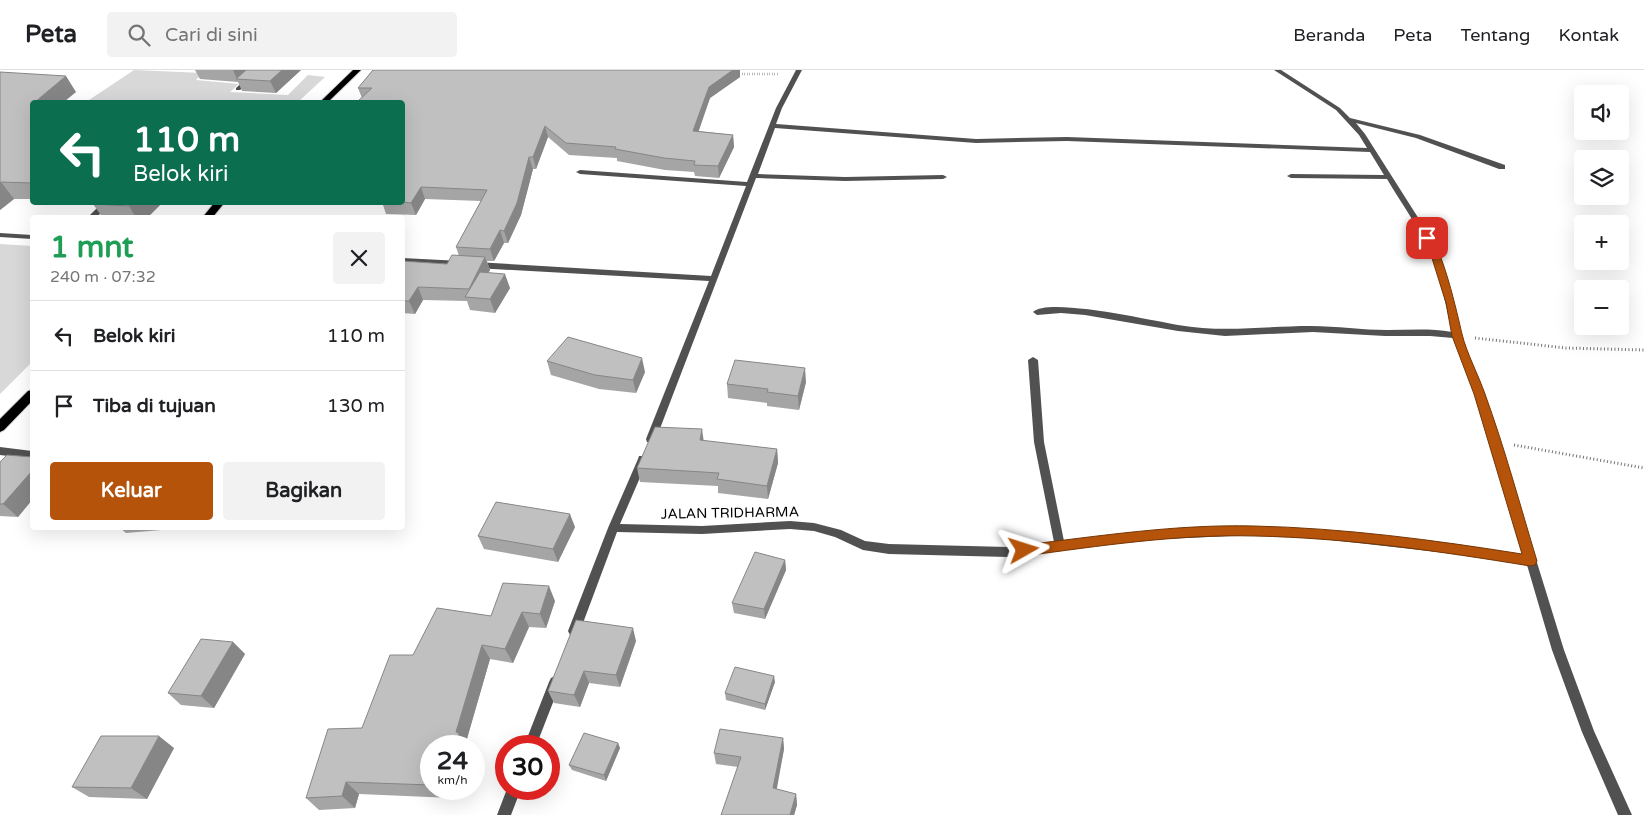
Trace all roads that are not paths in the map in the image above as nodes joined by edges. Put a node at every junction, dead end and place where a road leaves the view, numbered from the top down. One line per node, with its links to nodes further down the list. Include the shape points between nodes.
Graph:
1 (260, 70): 5 (street)
2 (357, 70): 6 (main road)
3 (1277, 70): 7 (street)
4 (799, 71): 8 (street)
5 (238, 89)
6 (326, 100)
7 (1350, 120): 9 (street); 10 (street, via 1418,136)
8 (772, 126): 9 (street, via 976,141 1067,139); 12 (street)
9 (1371, 150): 15 (street)
10 (1502, 167)
11 (580, 172): 16 (street)
12 (754, 176): 13 (street, via 846,179); 16 (street)
13 (944, 176)
14 (1291, 176): 15 (street)
15 (1389, 177): 26 (street, via 1435,255)
16 (750, 184): 24 (street)
17 (105, 205): 19 (street)
18 (218, 205): 20 (main road)
19 (94, 215)
20 (209, 215)
21 (0, 235): 22 (street)
22 (30, 237)
23 (405, 260): 24 (street)
24 (714, 279): 32 (street, via 665,408)
25 (1037, 312): 26 (street, via 1081,310 1226,333 1327,329 1439,332)
26 (1457, 336): 34 (street, via 1480,394)
27 (1033, 360): 33 (street, via 1039,442)
28 (30, 396): 29 (main road)
29 (0, 427)
30 (0, 451): 31 (street)
31 (30, 455)
32 (613, 528): 33 (street, JALAN TRIDHARMA, via 702,530 790,525 814,527 837,533 863,546 889,549 1008,552); 35 (street)
33 (1060, 546): 34 (street, JALAN TRIDHARMA, via 1142,536 1253,531 1427,546)
34 (1530, 561): 40 (street, via 1588,732)
35 (572, 637)
36 (558, 674): 37 (street)
37 (534, 735)
38 (510, 800): 39 (street)
39 (504, 815)
40 (1625, 815)

